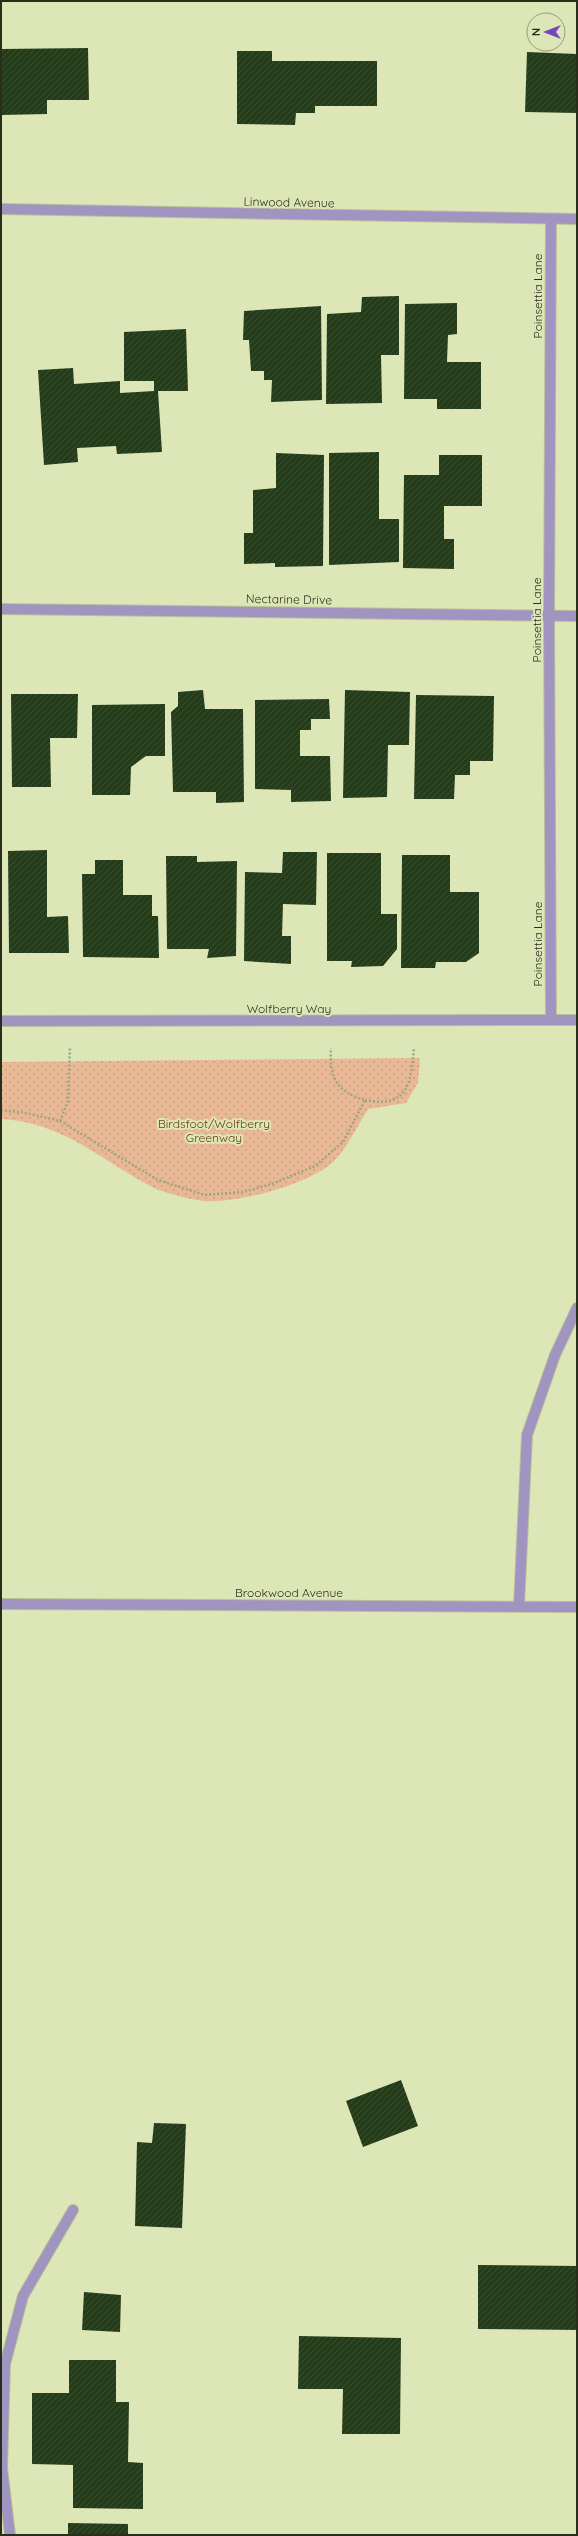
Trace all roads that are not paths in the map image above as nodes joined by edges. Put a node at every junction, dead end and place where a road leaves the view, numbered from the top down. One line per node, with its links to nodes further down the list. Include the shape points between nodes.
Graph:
1 (1, 209): 2 (street, Linwood Avenue)
2 (551, 219): 3 (street, Linwood Avenue); 5 (street, Poinsettia Lane)
3 (577, 219)
4 (1, 608): 5 (street, Nectarine Drive)
5 (549, 616): 6 (street, Nectarine Drive); 7 (street, Poinsettia Lane)
6 (577, 616)
7 (551, 1020): 8 (street, Wolfberry Way); 9 (street, Wolfberry Way)
8 (577, 1020)
9 (1, 1021)
10 (577, 1308): 12 (street, via 555,1355 527,1435)
11 (1, 1604): 12 (street, Brookwood Avenue)
12 (519, 1606): 13 (street, Brookwood Avenue)
13 (577, 1606)
14 (73, 2210): 15 (street, via 23,2296 5,2364 2,2468)
15 (10, 2535)

